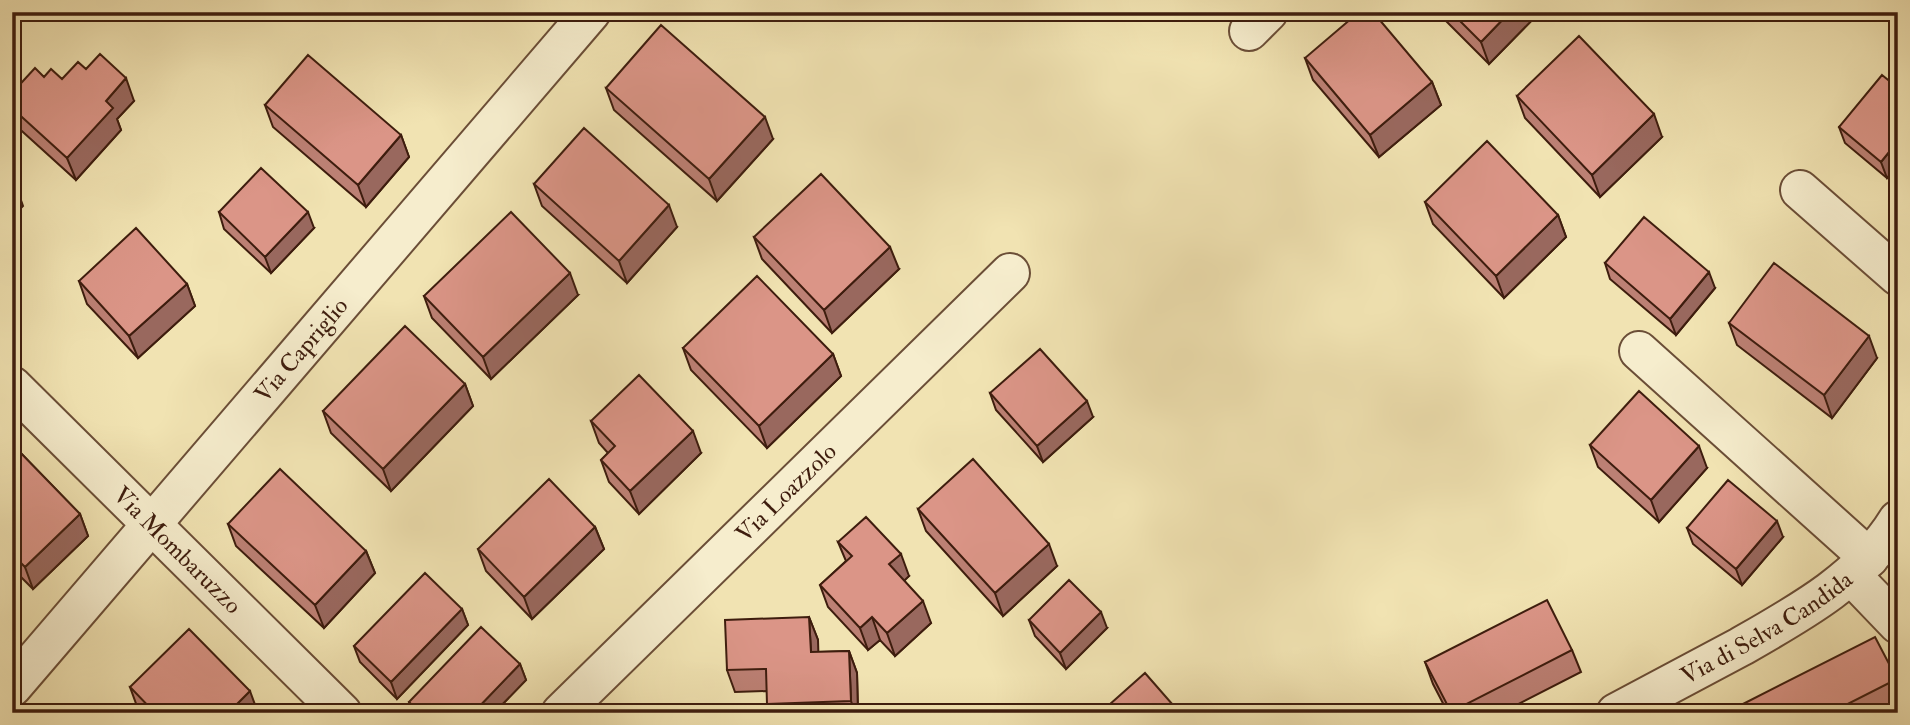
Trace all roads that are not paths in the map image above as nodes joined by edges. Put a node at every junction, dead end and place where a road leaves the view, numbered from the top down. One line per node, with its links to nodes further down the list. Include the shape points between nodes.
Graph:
1 (591, 12): 8 (street, Via Capriglio)
2 (1800, 190): 4 (street)
3 (1010, 273): 13 (street, Via Loazzolo)
4 (1898, 276)
5 (1639, 351): 9 (street)
6 (12, 386): 8 (street, Via Mombaruzzo)
7 (1898, 520): 9 (street, Via di Selva Candida)
8 (152, 524): 11 (street, Via Capriglio); 12 (street, Via Mombaruzzo)
9 (1860, 567): 10 (street); 14 (street, Via di Selva Candida, via 1794,616)
10 (1898, 624)
11 (12, 687)
12 (342, 713)
13 (561, 713)
14 (1616, 713)

